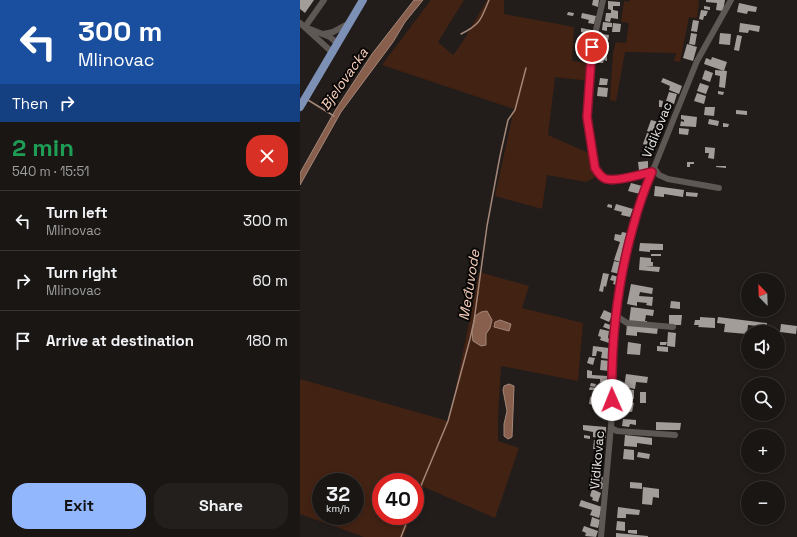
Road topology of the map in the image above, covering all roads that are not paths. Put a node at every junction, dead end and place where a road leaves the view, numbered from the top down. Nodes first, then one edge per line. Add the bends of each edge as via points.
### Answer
1 (324, 0) edge
2 (363, 0) edge
3 (603, 0) edge
4 (731, 0) edge
5 (349, 24) junction
6 (304, 26) edge
7 (323, 34) junction
8 (338, 44) junction
9 (333, 53) junction
10 (300, 107) edge
11 (653, 170) junction
12 (719, 188) dead end
13 (615, 315) junction
14 (673, 327) dead end
15 (611, 428) junction
16 (675, 436) dead end
17 (602, 537) edge

1 - 6 street
2 - 5 main road
3 - 11 street via 592,47 587,117 595,168 599,175 606,179 617,179
4 - 11 street, Vidikovac via 697,62
5 - 7 street
5 - 8 main road
6 - 7 street
6 - 9 street
7 - 8 street
8 - 9 main road
9 - 10 main road
11 - 12 street via 668,179
11 - 13 street, Vidikovac via 641,200 624,258
13 - 14 street via 628,323
13 - 15 street, Vidikovac via 611,370
15 - 16 street via 617,431
15 - 17 street, Vidikovac

